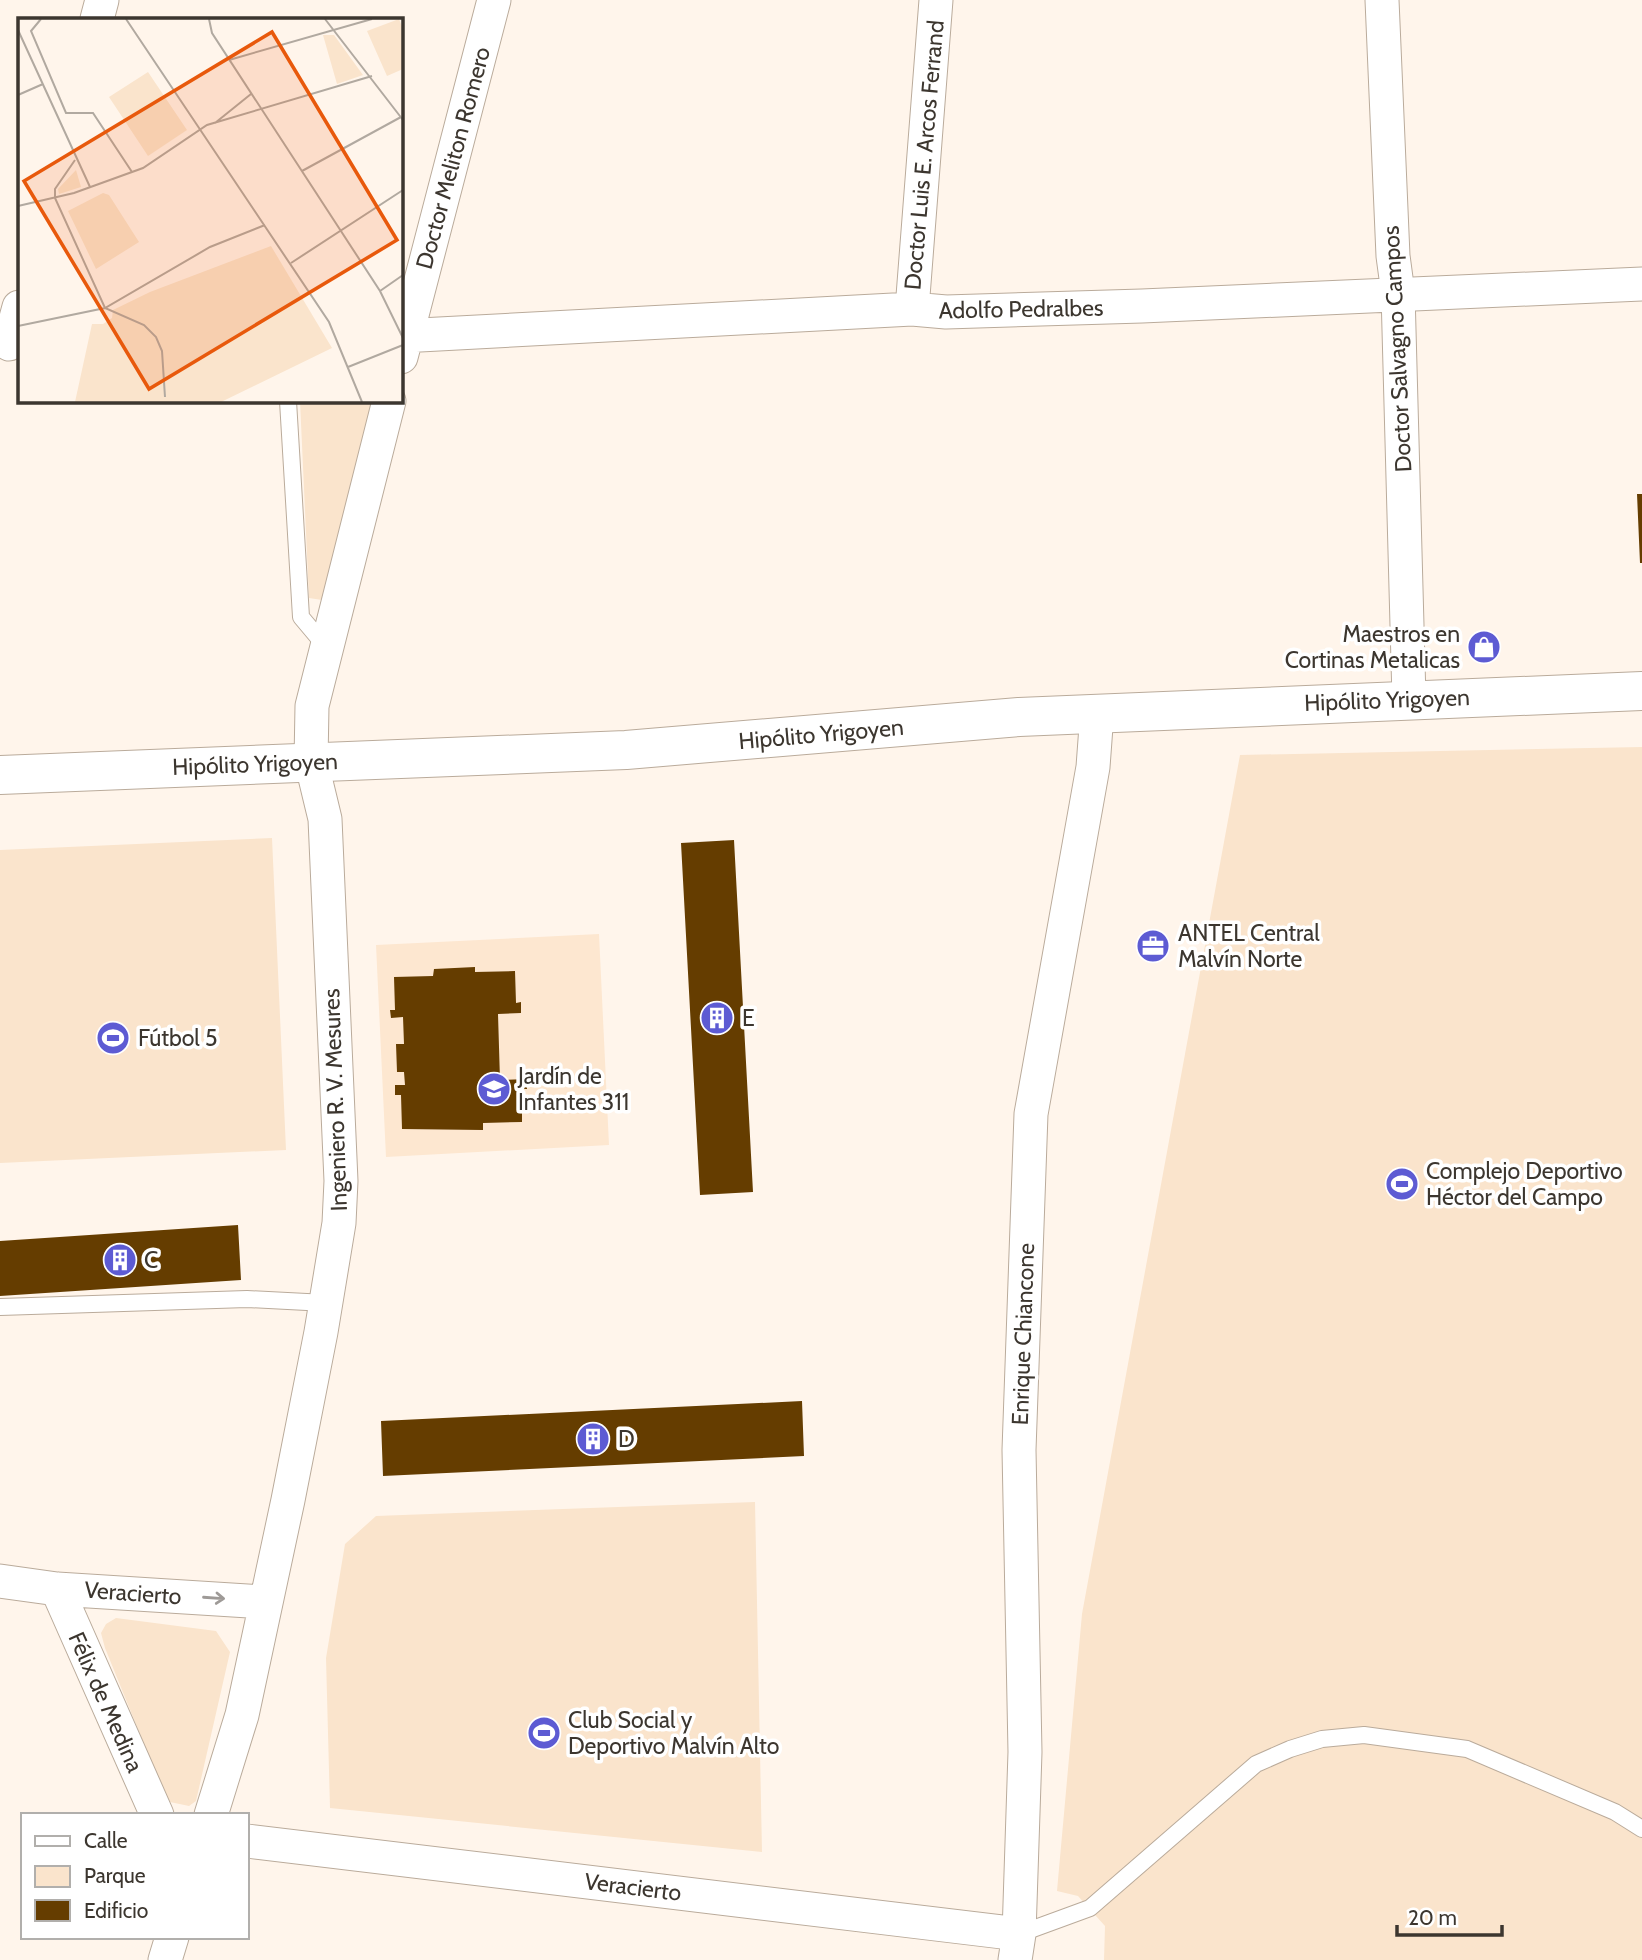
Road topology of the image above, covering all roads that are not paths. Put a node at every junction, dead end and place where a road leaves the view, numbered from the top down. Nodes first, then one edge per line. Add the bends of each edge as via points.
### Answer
1 (102, 0) edge
2 (494, 0) edge
3 (936, 0) edge
4 (1382, 0) edge
5 (97, 18) edge
6 (1642, 284) edge
7 (1398, 293) junction
8 (912, 309) junction
9 (18, 311) edge
10 (402, 343) edge
11 (10, 344) edge
12 (288, 402) edge
13 (390, 402) edge
14 (327, 648) junction
15 (1642, 691) edge
16 (1409, 699) junction
17 (1097, 713) junction
18 (311, 761) junction
19 (0, 775) edge
20 (326, 1303) junction
21 (0, 1307) edge
22 (0, 1581) edge
23 (57, 1588) junction
24 (265, 1602) junction
25 (157, 1813) edge
26 (212, 1813) edge
27 (1642, 1829) edge
28 (248, 1841) edge
29 (171, 1939) edge
30 (1017, 1947) edge
31 (164, 1960) edge

1 - 5 street
2 - 10 street, Doctor Meliton Romero
3 - 8 street, Doctor Luis E. Arcos Ferrand
4 - 7 street, Doctor Salvagno Campos
6 - 7 street, Adolfo Pedralbes
7 - 8 street, Adolfo Pedralbes via 946,313
7 - 16 street, Doctor Salvagno Campos
8 - 10 street, Adolfo Pedralbes
9 - 11 street
12 - 14 lane via 301,617
13 - 14 street
14 - 18 street via 312,706
15 - 16 street, Hipólito Yrigoyen
16 - 17 street, Hipólito Yrigoyen
17 - 18 street, Hipólito Yrigoyen via 626,750
17 - 30 street, Enrique Chiancone via 1093,767 1031,1114 1019,1450 1025,1752
18 - 19 street, Hipólito Yrigoyen
18 - 20 street, Ingeniero R. V. Mesures via 326,820 341,1181
20 - 21 lane via 247,1299
20 - 24 street, Ingeniero R. V. Mesures
22 - 23 street, Veracierto
23 -> 24 street, Veracierto
23 - 25 street, Félix de Medina
24 - 26 street via 242,1714
27 - 30 lane via 1615,1812 1467,1749 1364,1735 1322,1740 1256,1764 1090,1908
28 - 30 street, Veracierto
29 - 31 street

